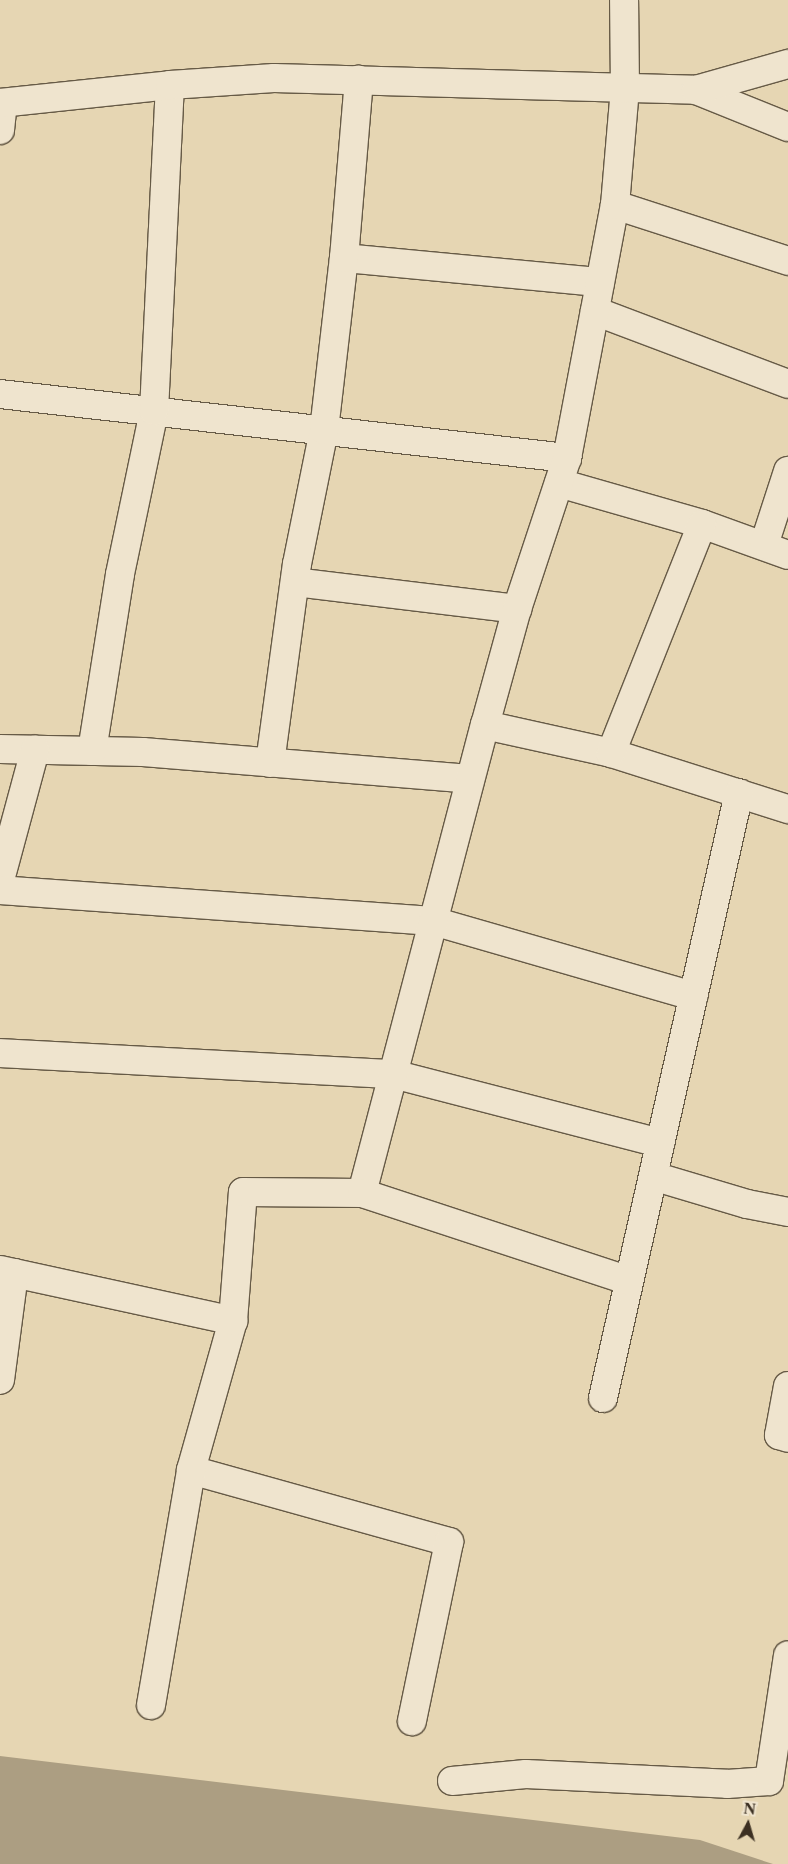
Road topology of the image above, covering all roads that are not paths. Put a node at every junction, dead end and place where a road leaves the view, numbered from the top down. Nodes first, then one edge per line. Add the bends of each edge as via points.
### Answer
1 (624, 0) edge
2 (788, 64) edge
3 (359, 80) junction
4 (170, 85) junction
5 (625, 89) junction
6 (696, 90) junction
7 (2, 103) edge
8 (788, 127) edge
9 (0, 130) edge
10 (615, 205) junction
11 (344, 258) junction
12 (788, 261) edge
13 (600, 282) junction
14 (595, 311) junction
15 (788, 384) edge
16 (0, 394) edge
17 (154, 411) junction
18 (324, 430) junction
19 (563, 470) junction
20 (788, 471) edge
21 (702, 524) junction
22 (776, 550) edge
23 (295, 582) junction
24 (517, 609) junction
25 (485, 725) junction
26 (0, 749) edge
27 (35, 750) junction
28 (92, 751) junction
29 (611, 753) junction
30 (270, 763) junction
31 (470, 780) junction
32 (739, 794) junction
33 (788, 809) edge
34 (0, 880) edge
35 (0, 890) edge
36 (433, 921) junction
37 (693, 996) junction
38 (0, 1053) edge
39 (393, 1074) junction
40 (660, 1143) junction
41 (653, 1176) junction
42 (362, 1193) junction
43 (788, 1212) edge
44 (7, 1271) edge
45 (629, 1281) junction
46 (232, 1321) junction
47 (0, 1380) edge
48 (788, 1386) edge
49 (603, 1398) dead end
50 (788, 1438) edge
51 (191, 1470) junction
52 (788, 1655) edge
53 (151, 1705) dead end
54 (412, 1721) dead end
55 (452, 1781) dead end

1 - 5 street
2 - 6 street
3 - 4 street via 274,78
3 - 5 street
3 - 11 street
4 - 7 street
4 - 17 street
5 - 6 street
5 - 10 street
6 - 8 street
7 - 9 street
10 - 12 street
10 - 13 street
11 - 13 street
11 - 18 street
13 - 14 street
14 - 15 street
14 - 19 street
16 - 17 street
17 - 18 street
17 - 28 street via 120,574
18 - 19 street
18 - 23 street
19 - 21 street
19 - 24 street
20 - 22 street
21 - 22 street
21 - 29 street
23 - 24 street
23 - 30 street
24 - 25 street
25 - 29 street
25 - 31 street
26 - 27 street
27 - 28 street
27 - 34 street
28 - 30 street
29 - 32 street
30 - 31 street
31 - 36 street
32 - 33 street
32 - 37 street
35 - 36 street
36 - 37 street
36 - 39 street
37 - 40 street
38 - 39 street
39 - 40 street
39 - 42 street
40 - 41 street
41 - 43 street via 747,1204
41 - 45 street
42 - 45 street
42 - 46 street via 243,1192
44 - 46 street
44 - 47 street
45 - 49 street
46 - 51 street
48 - 50 street via 779,1435
51 - 53 street
51 - 54 street via 449,1542
52 - 55 street via 769,1781 727,1784 526,1774

